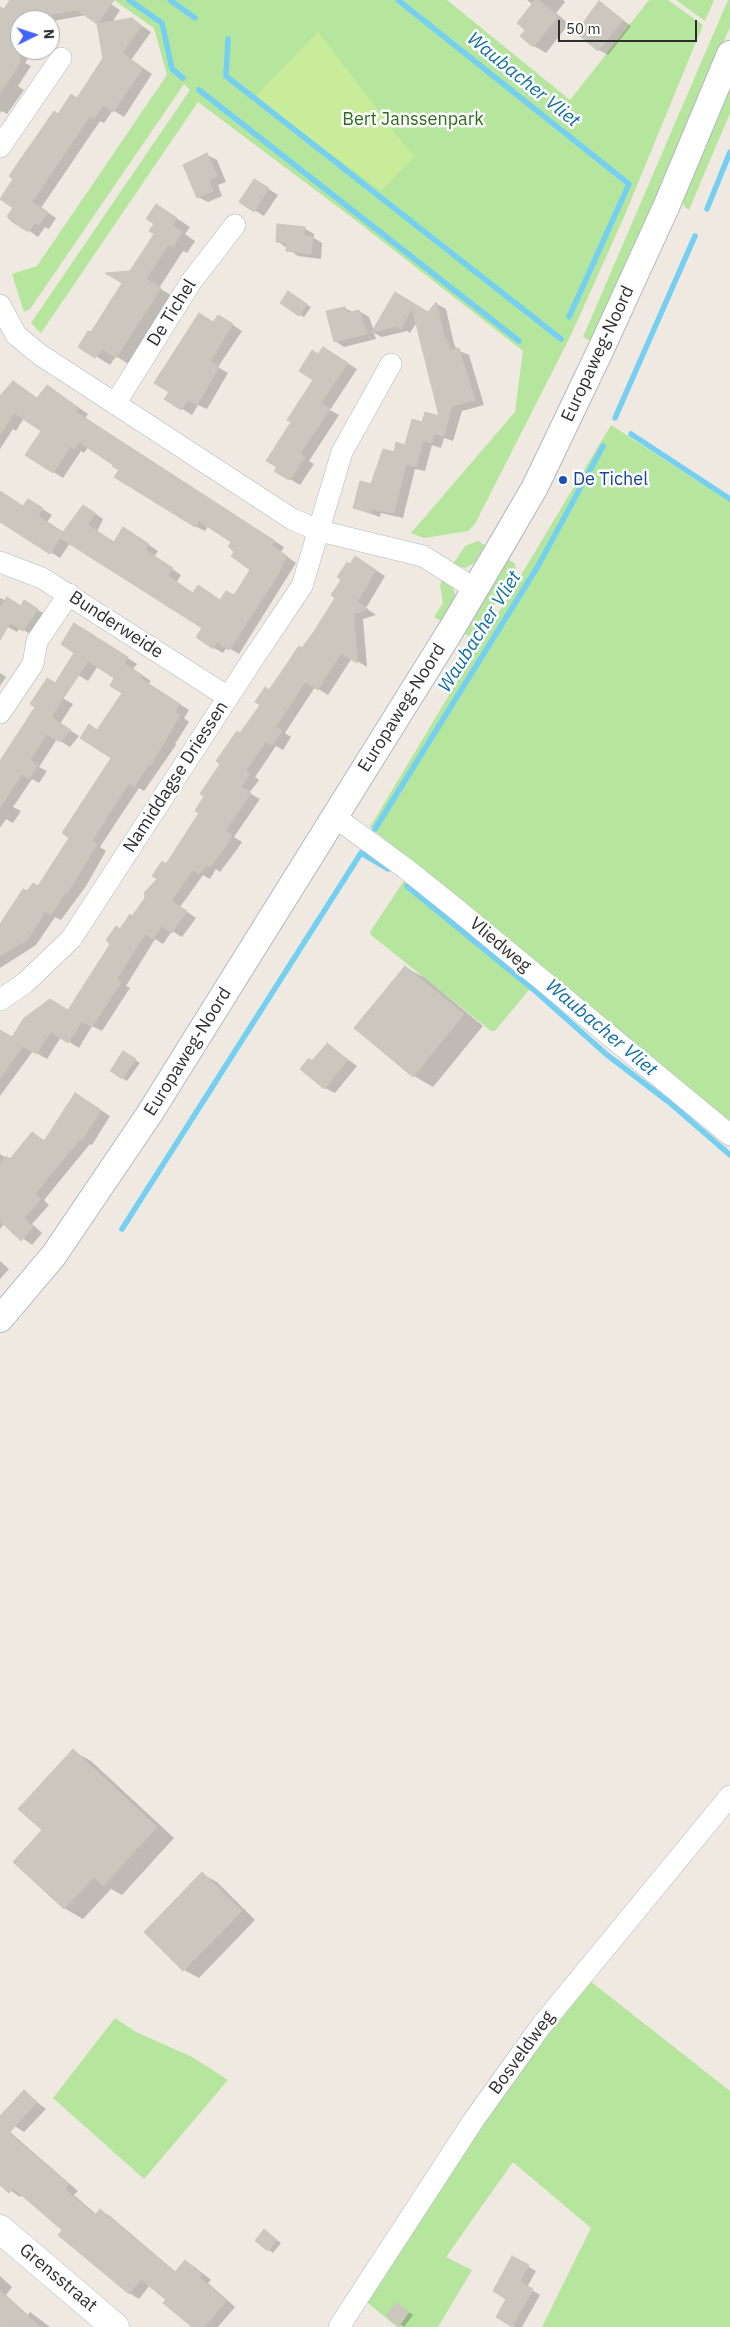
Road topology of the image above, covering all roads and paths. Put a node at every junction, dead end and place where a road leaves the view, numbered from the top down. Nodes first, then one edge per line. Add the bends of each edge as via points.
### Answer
1 (730, 54) edge
2 (61, 58) dead end
3 (0, 147) edge
4 (235, 225) dead end
5 (0, 305) edge
6 (8, 339) edge
7 (391, 364) dead end
8 (115, 404) junction
9 (320, 531) junction
10 (0, 562) edge
11 (475, 590) junction
12 (69, 594) junction
13 (228, 697) junction
14 (0, 713) edge
15 (335, 817) junction
16 (0, 1000) edge
17 (730, 1136) edge
18 (0, 1319) edge
19 (730, 1796) edge
20 (0, 2229) edge
21 (115, 2327) edge
22 (338, 2327) edge

1 - 11 street, Europaweg-Noord via 666,207 601,348 535,486
2 - 3 street
4 - 8 street, De Tichel via 191,282
5 - 6 street
6 - 8 street via 38,354
7 - 9 street via 342,452
8 - 9 street via 292,519
9 - 11 street via 423,556
9 - 13 street, Namiddagse Driessen via 302,586
10 - 12 street, Bunderweide via 42,578
11 - 15 street, Europaweg-Noord
12 - 13 street, Bunderweide
12 - 14 street via 37,641 33,664
13 - 16 street, Namiddagse Driessen via 71,939 25,983
15 - 17 street, Vliedweg via 448,902
15 - 18 street, Europaweg-Noord via 107,1179 54,1255
19 - 22 street, Bosveldweg via 541,2026 473,2121
20 - 21 main road, Grensstraat

